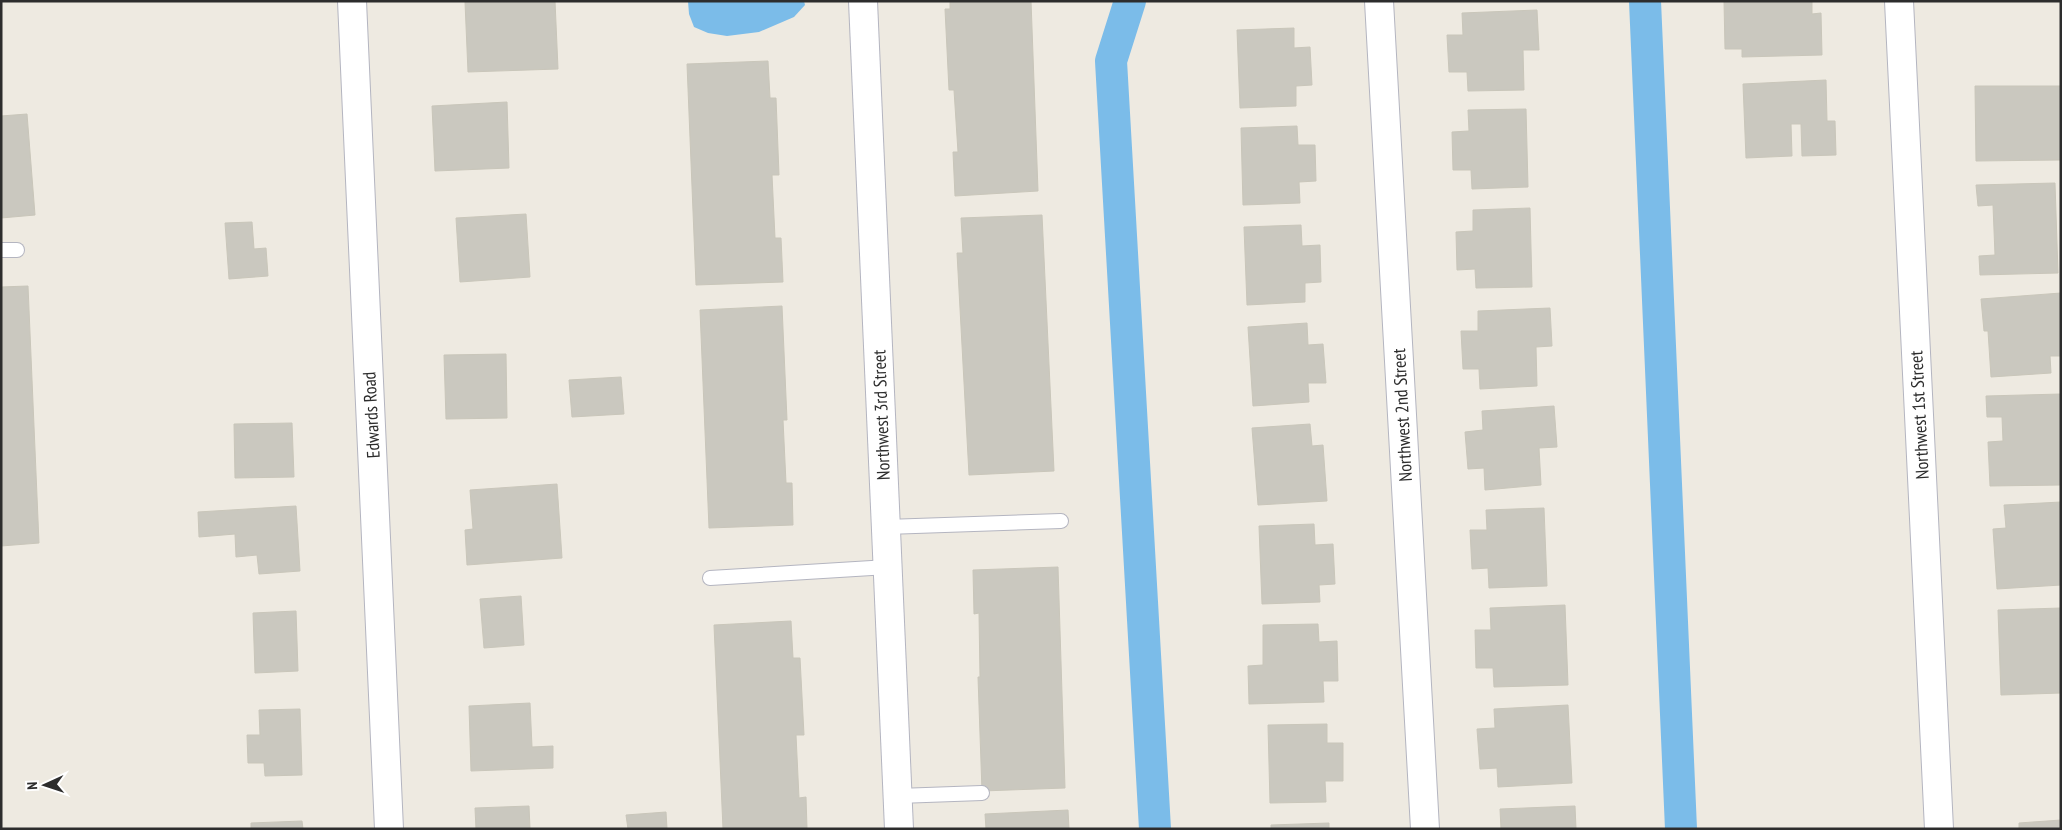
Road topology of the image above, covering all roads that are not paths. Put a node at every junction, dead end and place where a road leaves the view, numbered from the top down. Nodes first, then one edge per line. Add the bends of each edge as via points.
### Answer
1 (352, 1) edge
2 (863, 1) edge
3 (1379, 1) edge
4 (1899, 1) edge
5 (1, 250) edge
6 (17, 250) dead end
7 (1061, 522) dead end
8 (886, 527) junction
9 (888, 568) junction
10 (710, 578) dead end
11 (982, 793) dead end
12 (898, 796) junction
13 (389, 829) edge
14 (899, 829) edge
15 (1426, 829) edge
16 (1939, 829) edge

1 - 13 street, Edwards Road
2 - 8 street, Northwest 3rd Street
3 - 15 street, Northwest 2nd Street
4 - 16 street, Northwest 1st Street
5 - 6 lane
7 - 8 lane
8 - 9 street, Northwest 3rd Street
9 - 10 lane
9 - 12 street, Northwest 3rd Street
11 - 12 lane
12 - 14 street, Northwest 3rd Street

